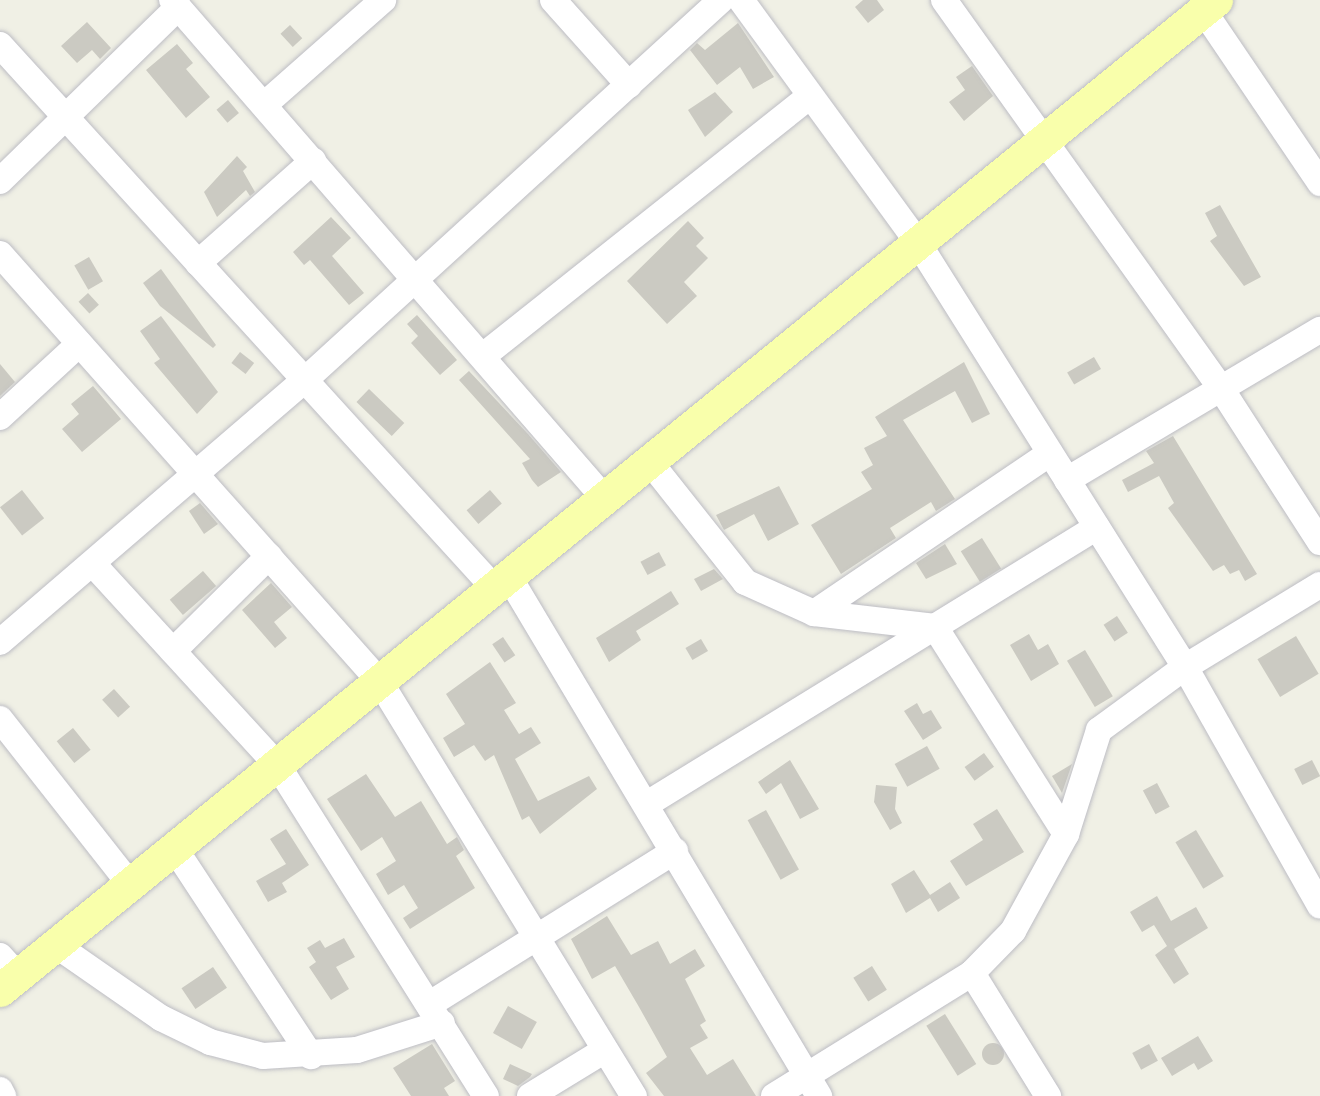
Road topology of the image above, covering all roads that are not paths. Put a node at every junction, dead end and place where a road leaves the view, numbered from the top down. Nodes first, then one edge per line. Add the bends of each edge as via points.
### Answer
1 (553, 0) edge
2 (721, 0) edge
3 (741, 0) edge
4 (944, 0) edge
5 (378, 2) edge
6 (175, 3) edge
7 (1210, 5) edge
8 (0, 45) edge
9 (629, 85) junction
10 (810, 96) junction
11 (264, 105) junction
12 (65, 118) junction
13 (1046, 138) junction
14 (313, 161) junction
15 (0, 181) edge
16 (1320, 183) edge
17 (918, 243) junction
18 (0, 254) edge
19 (198, 262) junction
20 (418, 280) junction
21 (1320, 330) edge
22 (79, 344) junction
23 (483, 356) junction
24 (305, 380) junction
25 (1222, 390) junction
26 (0, 416) edge
27 (1050, 453) junction
28 (650, 462) junction
29 (197, 475) junction
30 (1067, 480) junction
31 (606, 499) junction
32 (1097, 527) junction
33 (1320, 541) edge
34 (268, 556) junction
35 (93, 564) junction
36 (502, 583) junction
37 (1320, 585) edge
38 (814, 613) junction
39 (935, 627) junction
40 (0, 642) edge
41 (173, 651) junction
42 (1185, 667) junction
43 (380, 682) junction
44 (0, 719) edge
45 (278, 765) junction
46 (647, 804) junction
47 (1066, 834) junction
48 (175, 849) junction
49 (675, 851) junction
50 (130, 884) junction
51 (1320, 906) edge
52 (537, 938) junction
53 (56, 945) junction
54 (972, 973) junction
55 (6, 974) edge
56 (436, 1014) junction
57 (605, 1050) junction
58 (311, 1056) junction
59 (813, 1086) edge
60 (0, 1090) edge
61 (4, 1096) edge
62 (486, 1096) edge
63 (530, 1096) edge
64 (634, 1096) edge
65 (774, 1096) edge
66 (1048, 1096) edge

1 - 9 street
2 - 9 street
3 - 10 street
4 - 13 street
5 - 11 street
6 - 11 street
6 - 12 street
7 - 13 main road
7 - 16 street
8 - 12 street
9 - 20 street
10 - 17 street
10 - 23 street
11 - 14 street
12 - 15 street
12 - 19 street
13 - 17 main road
13 - 25 street
14 - 19 street
14 - 20 street
17 - 27 street
17 - 28 main road
18 - 22 street
19 - 24 street
20 - 23 street
20 - 24 street
21 - 25 street
22 - 26 street
22 - 29 street
23 - 31 street
24 - 29 street
24 - 36 street
25 - 30 street
25 - 33 street
27 - 30 street
27 - 38 street
28 - 31 main road
28 - 38 street via 745,582
29 - 34 street
29 - 35 street
30 - 32 street
31 - 36 main road
32 - 39 street
32 - 42 street
34 - 41 street
34 - 43 street
35 - 40 street
35 - 41 street
36 - 43 main road
36 - 46 street
37 - 42 street
38 - 39 street
39 - 46 street
39 - 47 street
41 - 45 street
42 - 47 street via 1099,730
42 - 51 street
43 - 45 main road
43 - 52 street
44 - 50 street
45 - 48 main road
45 - 56 street
46 - 49 street
47 - 54 street via 1013,931
48 - 50 main road
48 - 58 street
49 - 52 street
49 - 59 street
50 - 53 main road
52 - 56 street
52 - 57 street
53 - 55 main road
53 - 58 street via 161,1018 210,1042 263,1056
54 - 59 street
54 - 66 street
56 - 58 street via 357,1050
56 - 62 street
57 - 63 street
57 - 64 street
59 - 65 street
60 - 61 street

